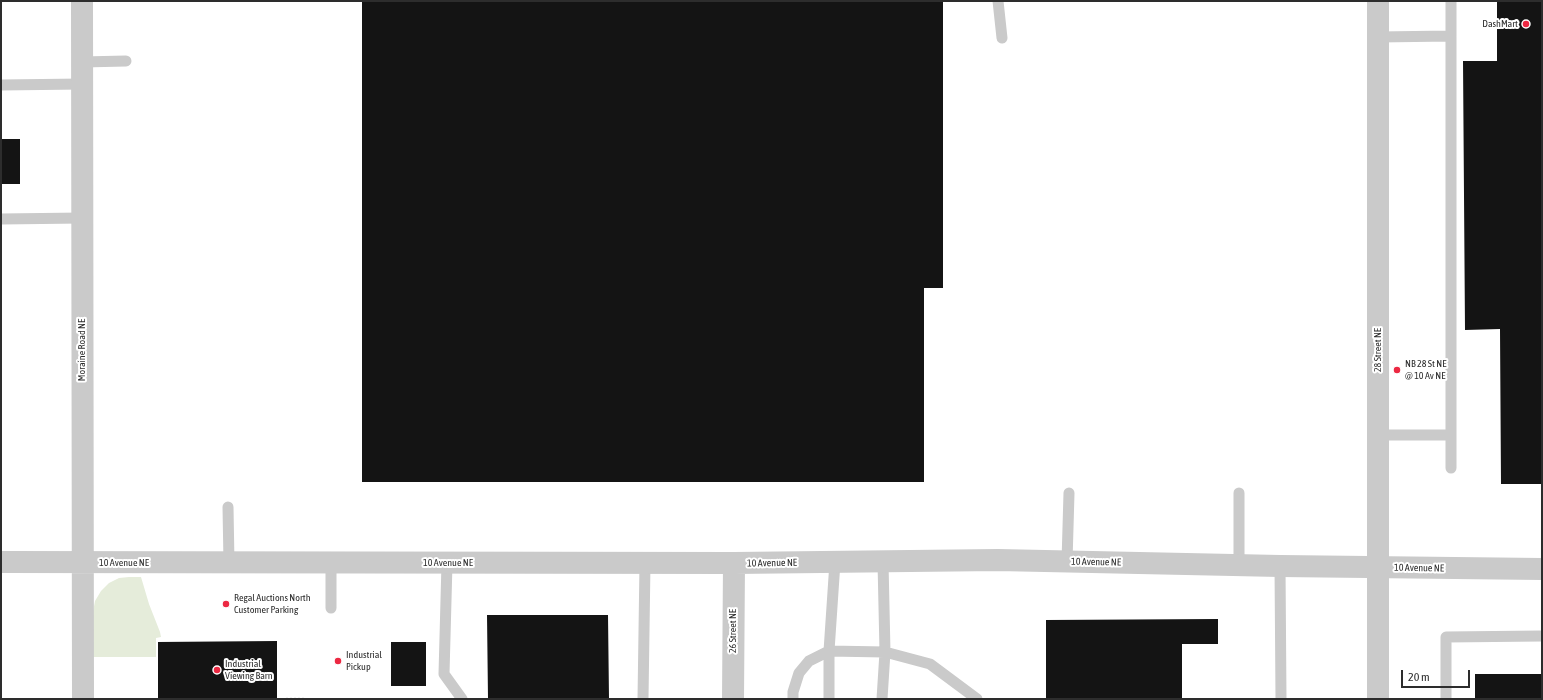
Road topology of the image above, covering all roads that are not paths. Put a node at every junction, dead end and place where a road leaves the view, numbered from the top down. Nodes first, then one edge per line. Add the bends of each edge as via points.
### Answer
1 (82, 1) edge
2 (998, 1) edge
3 (1378, 1) edge
4 (1451, 1) edge
5 (1451, 36) junction
6 (1378, 37) junction
7 (1002, 38) dead end
8 (82, 62) junction
9 (126, 62) dead end
10 (82, 84) junction
11 (1, 85) edge
12 (82, 218) junction
13 (1, 219) edge
14 (1378, 435) junction
15 (1451, 435) junction
16 (1451, 468) dead end
17 (1068, 494) dead end
18 (1239, 494) dead end
19 (228, 507) dead end
20 (1, 562) edge
21 (835, 562) junction
22 (883, 562) junction
23 (1067, 562) junction
24 (82, 563) junction
25 (229, 563) junction
26 (331, 563) junction
27 (448, 563) junction
28 (645, 563) junction
29 (734, 563) junction
30 (1239, 565) junction
31 (1280, 566) junction
32 (1378, 567) junction
33 (1542, 569) edge
34 (331, 608) dead end
35 (1542, 636) edge
36 (829, 651) junction
37 (885, 652) junction
38 (83, 699) edge
39 (462, 699) edge
40 (643, 699) edge
41 (733, 699) edge
42 (793, 699) edge
43 (829, 699) edge
44 (882, 699) edge
45 (977, 699) edge
46 (1281, 699) edge
47 (1378, 699) edge
48 (1446, 699) edge

1 - 8 street, Moraine Road NE
2 - 7 lane
3 - 6 street, 28 Street NE
4 - 5 lane
5 - 6 lane
5 - 15 lane
6 - 14 street, 28 Street NE
8 - 9 lane
8 - 10 street, Moraine Road NE
10 - 11 lane
10 - 12 street, Moraine Road NE
12 - 13 lane
12 - 24 street, Moraine Road NE
14 - 15 lane
14 - 32 street, 28 Street NE
15 - 16 lane
17 - 23 lane
18 - 30 lane
19 - 25 lane
20 - 24 street, 10 Avenue NE
21 - 22 street, 10 Avenue NE
21 - 29 street, 10 Avenue NE
21 - 36 lane
22 - 23 street, 10 Avenue NE
22 - 37 lane
23 - 30 street, 10 Avenue NE
24 - 25 street, 10 Avenue NE
24 - 38 street, Moraine Road NE
25 - 26 street, 10 Avenue NE
26 - 27 street, 10 Avenue NE
26 - 34 lane
27 - 28 street, 10 Avenue NE
27 - 39 lane via 444,674
28 - 29 street, 10 Avenue NE
28 - 40 lane
29 - 41 street, 26 Street NE
30 - 31 street, 10 Avenue NE
31 - 32 street, 10 Avenue NE
31 - 46 lane
32 - 33 street, 10 Avenue NE
32 - 47 street, 28 Street NE
35 - 48 lane via 1446,637
36 - 37 lane
36 - 42 lane via 809,661 799,673
36 - 43 lane
37 - 44 lane
37 - 45 lane via 930,664

